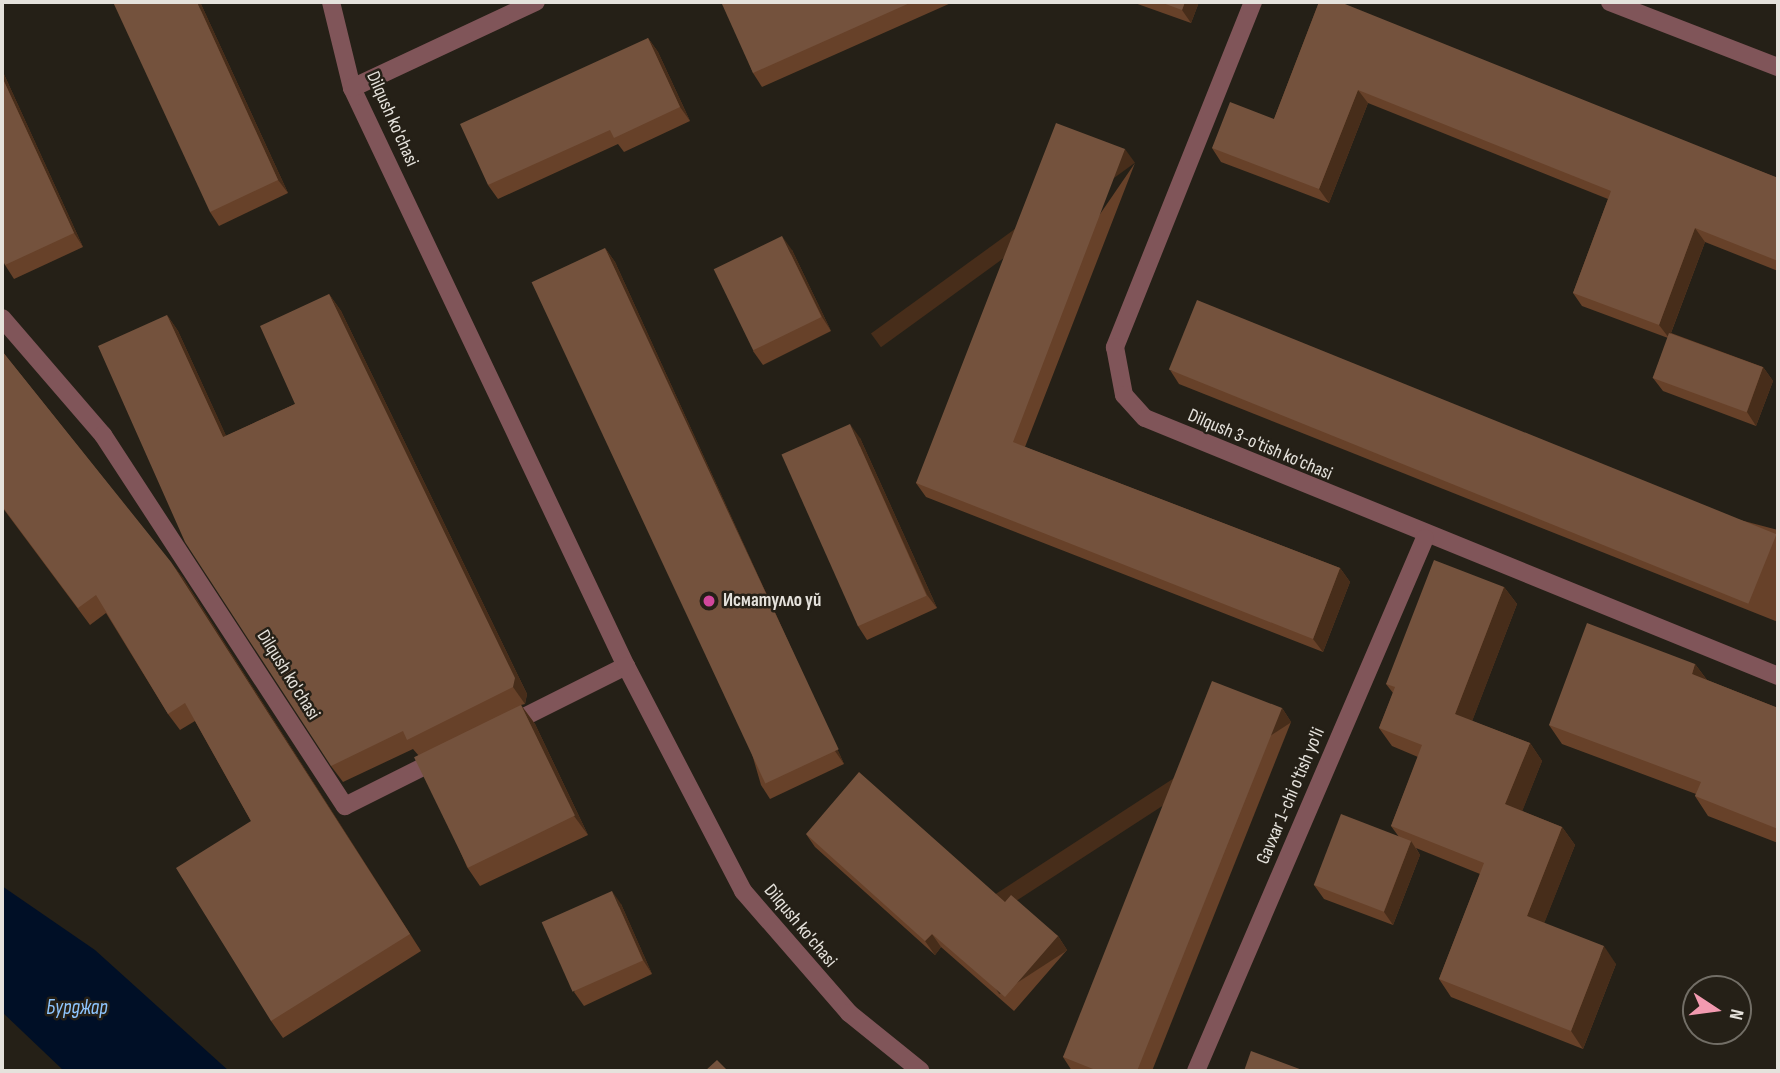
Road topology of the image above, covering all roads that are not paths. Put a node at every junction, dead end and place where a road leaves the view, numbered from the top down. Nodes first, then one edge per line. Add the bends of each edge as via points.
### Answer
1 (331, 2) edge
2 (536, 2) edge
3 (1253, 2) edge
4 (1610, 2) edge
5 (1778, 67) edge
6 (352, 88) junction
7 (2, 318) edge
8 (1425, 538) junction
9 (626, 666) junction
10 (1778, 676) edge
11 (491, 733) edge
12 (455, 751) edge
13 (922, 1071) edge
14 (1196, 1071) edge

1 - 6 street, Dilqush ko'chasi
2 - 6 street
3 - 8 street, Dilqush 3-o'tish ko'chasi via 1115,347 1124,395 1144,418
4 - 5 street
6 - 9 street, Dilqush ko'chasi
7 - 12 street, Dilqush ko'chasi via 103,435 345,806
8 - 10 street, Dilqush 3-o'tish ko'chasi
8 - 14 street, Gavxar 1-chi o'tish yo'li
9 - 11 street
9 - 13 street, Dilqush ko'chasi via 743,891 841,1004

